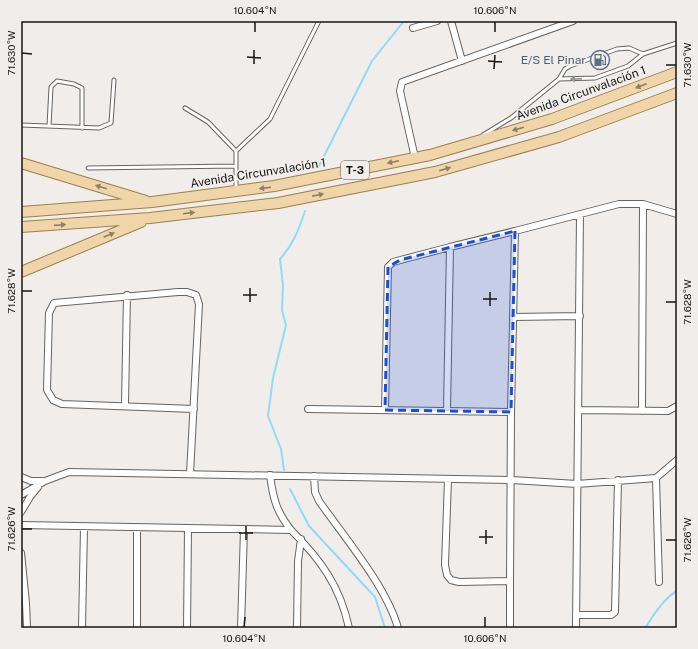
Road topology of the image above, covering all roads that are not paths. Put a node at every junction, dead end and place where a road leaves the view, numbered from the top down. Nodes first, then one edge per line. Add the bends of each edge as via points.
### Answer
1 (319, 21) edge
2 (437, 21) edge
3 (451, 21) edge
4 (573, 21) edge
5 (413, 28) dead end
6 (677, 43) edge
7 (643, 54) junction
8 (462, 61) junction
9 (677, 72) edge
10 (559, 79) junction
11 (114, 80) dead end
12 (677, 93) edge
13 (185, 108) dead end
14 (21, 125) edge
15 (49, 126) junction
16 (82, 128) junction
17 (471, 143) junction
18 (236, 151) junction
19 (415, 158) junction
20 (21, 163) edge
21 (236, 166) junction
22 (88, 168) dead end
23 (236, 191) junction
24 (152, 202) junction
25 (643, 204) junction
26 (21, 212) edge
27 (677, 214) edge
28 (580, 215) junction
29 (150, 218) junction
30 (21, 227) edge
31 (515, 231) junction
32 (450, 247) junction
33 (21, 272) edge
34 (127, 295) junction
35 (580, 316) junction
36 (513, 318) junction
37 (125, 405) junction
38 (677, 406) edge
39 (194, 409) junction
40 (308, 409) dead end
41 (384, 410) junction
42 (447, 410) junction
43 (579, 410) junction
44 (642, 411) junction
45 (512, 412) junction
46 (677, 460) edge
47 (190, 474) junction
48 (270, 475) junction
49 (314, 476) junction
50 (21, 477) edge
51 (656, 478) junction
52 (448, 479) junction
53 (45, 480) junction
54 (512, 480) junction
55 (618, 480) junction
56 (577, 484) junction
57 (21, 495) edge
58 (21, 512) edge
59 (21, 525) edge
60 (84, 526) junction
61 (137, 528) junction
62 (188, 528) junction
63 (244, 529) junction
64 (291, 530) junction
65 (301, 539) junction
66 (21, 553) edge
67 (510, 581) junction
68 (659, 582) dead end
69 (576, 615) junction
70 (27, 628) edge
71 (82, 628) edge
72 (137, 628) edge
73 (187, 628) edge
74 (242, 628) edge
75 (297, 628) edge
76 (349, 628) edge
77 (398, 628) edge
78 (510, 628) edge
79 (576, 628) edge

1 - 18 lane via 270,119
2 - 5 street
3 - 8 street
4 - 8 street
6 - 7 lane
7 -> 10 lane via 628,66 595,78
7 - 10 lane via 629,48 616,48 570,66
8 - 19 street via 402,82 400,91
9 -> 17 main road, Avenida Circunvalación 1 / T-3 via 552,119
10 - 17 lane via 511,118
11 - 16 lane via 111,123 99,128
29 -> 12 main road, T-3 via 278,203 435,172 559,137
13 - 18 lane via 208,122
14 - 15 lane
15 - 16 lane
15 - 16 lane via 51,87 57,81 82,88
17 - 19 main road, Avenida Circunvalación 1 / T-3
18 - 21 lane
19 -> 23 main road, Avenida Circunvalación 1 / T-3
24 -> 20 main road
21 - 22 lane
21 - 23 lane
23 - 24 main road, Avenida Circunvalación 1 / T-3
24 - 26 main road, Avenida Circunvalación 1 / T-3
25 - 27 street
25 - 28 street via 619,204
25 - 44 street
28 - 31 street
28 - 35 street
30 -> 29 main road, T-3
33 -> 29 main road
31 - 32 street
31 - 36 street
32 - 41 street via 393,262 388,267
32 - 42 street
34 - 37 street
34 - 37 street via 54,302 50,313 47,390 54,400 62,404
34 - 39 street via 187,292 196,295 199,304
35 - 36 street
35 - 43 street
36 - 45 street
37 - 39 street
38 - 44 street via 668,411
39 - 47 street
40 - 41 street
41 - 42 street
42 - 45 street
43 - 44 street
43 - 56 street
45 - 54 street
46 - 51 street
47 - 48 street
47 - 53 street via 69,472
48 - 49 street
48 - 64 street via 272,493 280,516
49 - 52 street
49 - 77 street via 315,492 319,501 382,591
50 - 53 street
51 - 55 street
51 - 68 street
52 - 54 street
52 - 67 street via 447,575 451,580 459,582
53 - 57 street
53 - 58 street
54 - 56 street
54 - 67 street
55 - 56 street
55 - 69 street via 615,612 611,615
56 - 69 street
59 - 60 street
60 - 61 street
60 - 71 street
61 - 62 street
61 - 72 street
62 - 63 street
62 - 73 street
63 - 64 street
63 - 74 street
64 - 65 street
65 - 75 street via 298,560
65 - 76 street via 322,563 345,606
66 - 70 street
67 - 78 street
69 - 79 street

